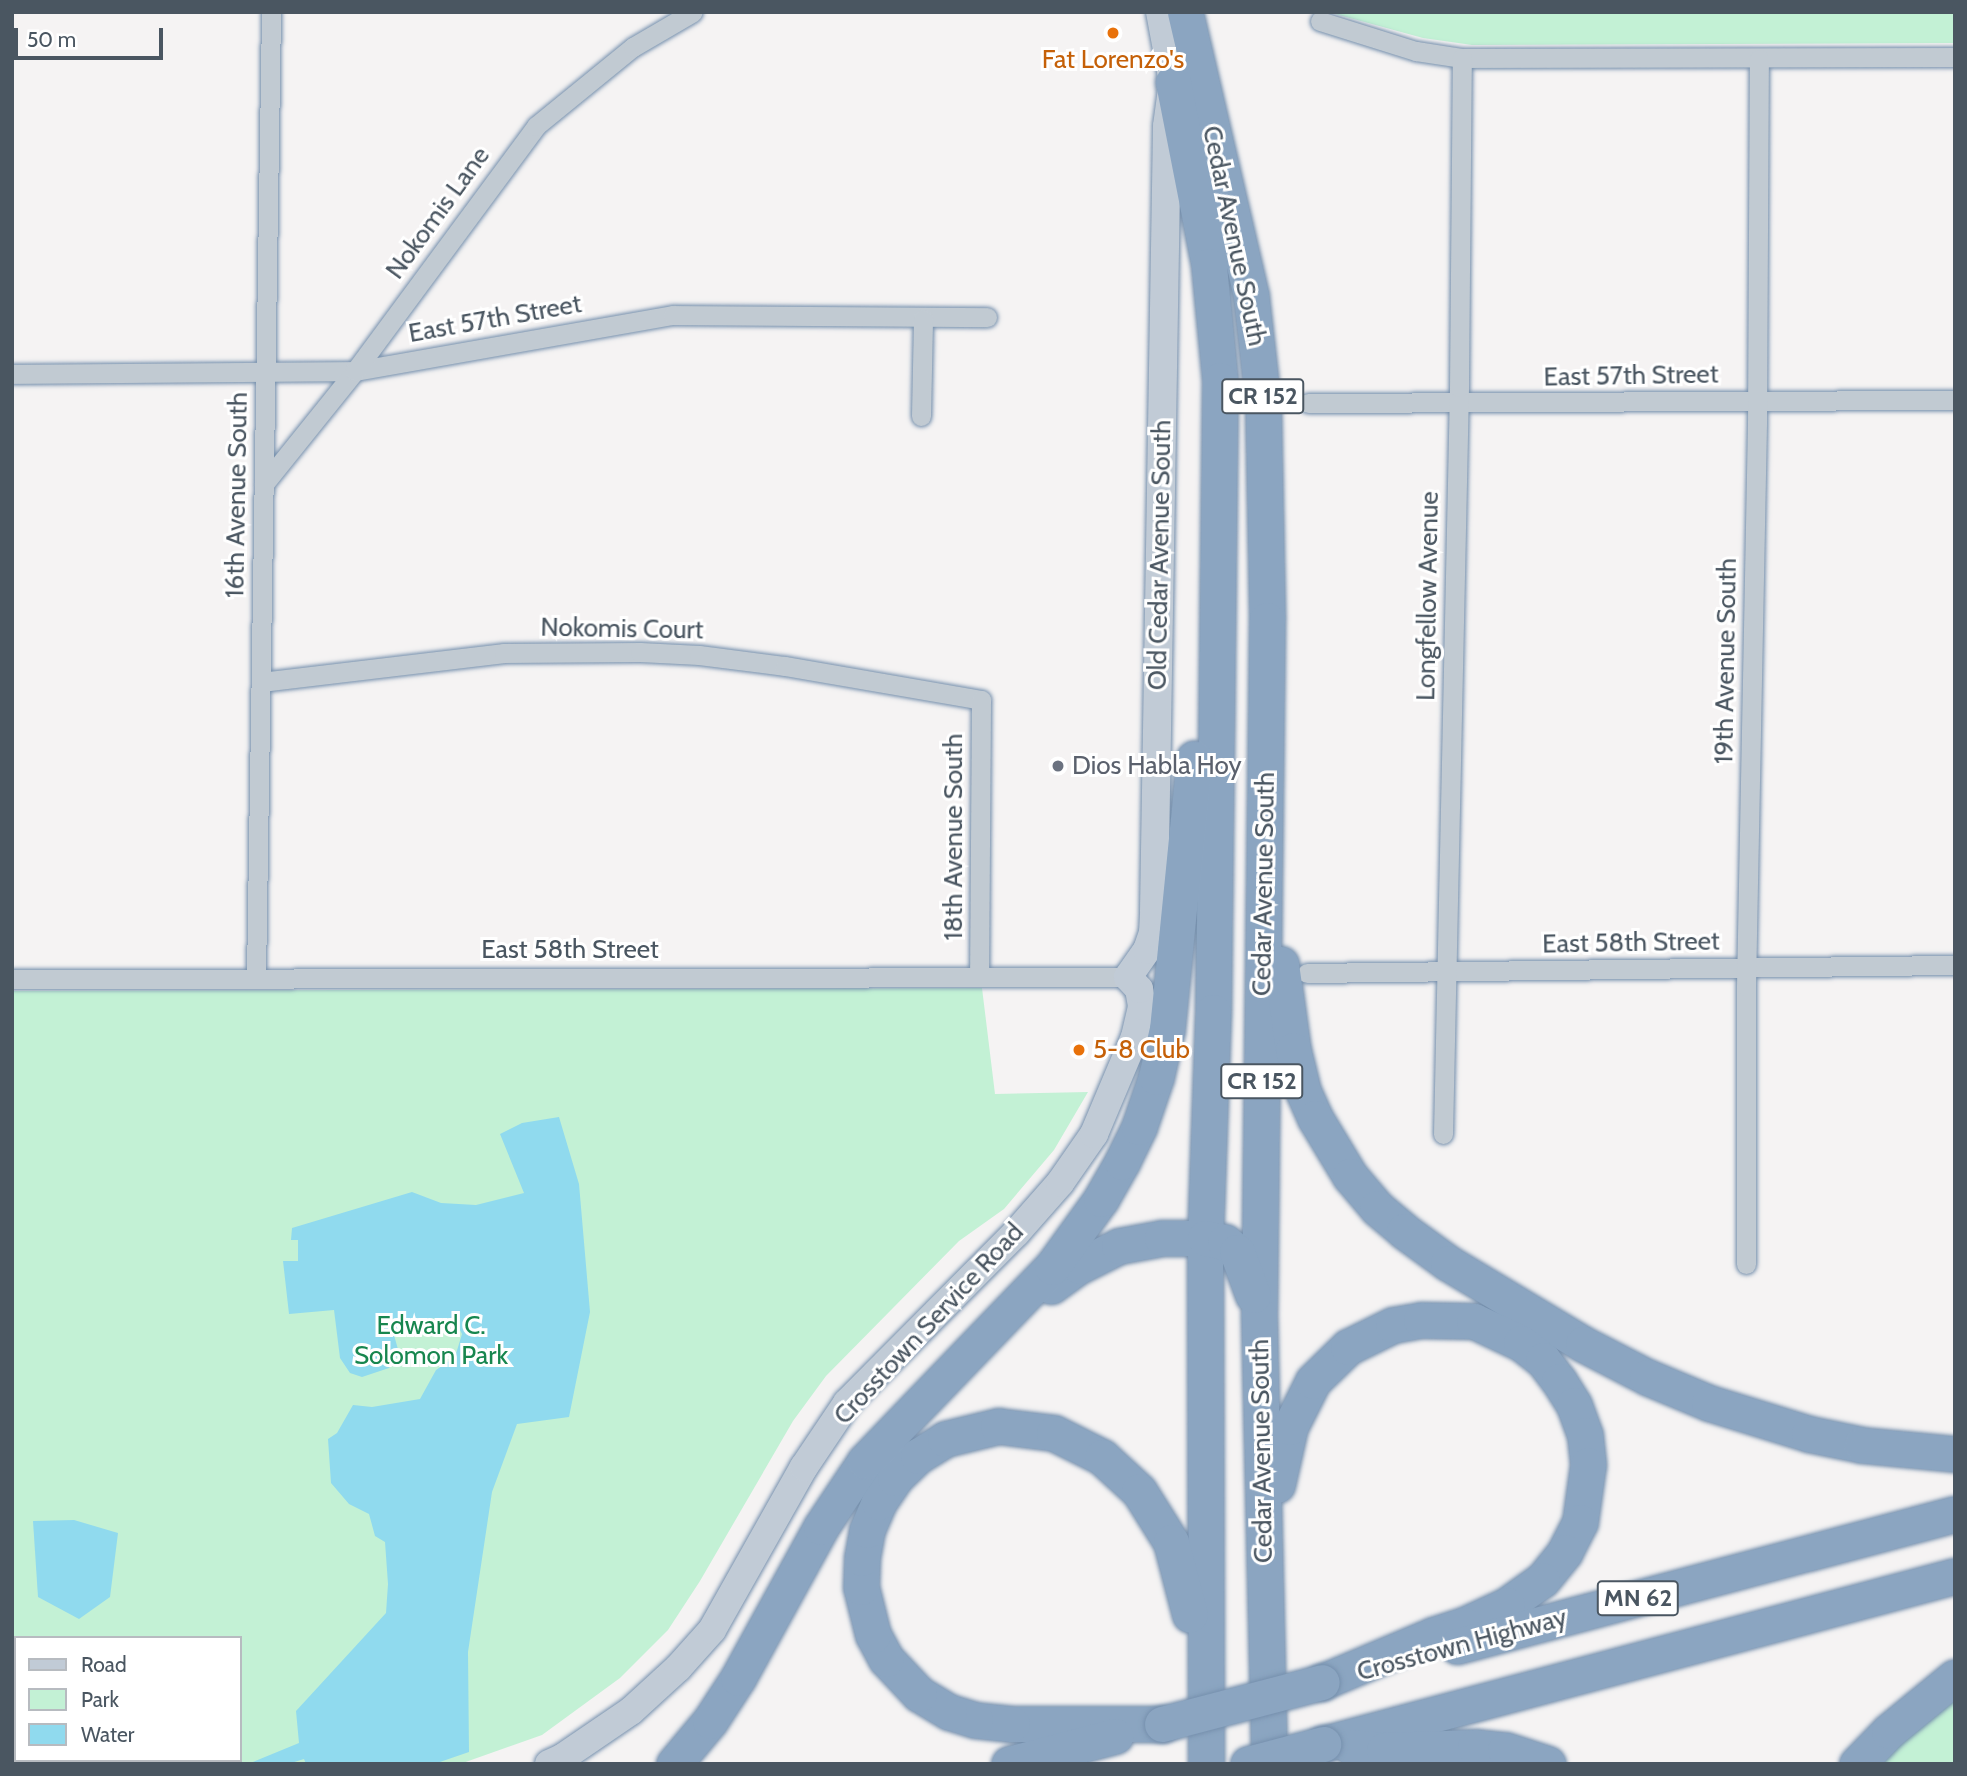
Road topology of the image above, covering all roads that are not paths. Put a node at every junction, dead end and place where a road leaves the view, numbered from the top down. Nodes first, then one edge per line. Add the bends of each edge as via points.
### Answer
1 (271, 12) edge
2 (693, 12) edge
3 (1160, 12) edge
4 (1185, 12) edge
5 (1320, 20) dead end
6 (1955, 57) edge
7 (1462, 58) junction
8 (1759, 59) junction
9 (1173, 82) junction
10 (987, 317) dead end
11 (923, 319) junction
12 (355, 372) junction
13 (264, 373) junction
14 (12, 374) edge
15 (1955, 400) edge
16 (1757, 401) junction
17 (1308, 403) dead end
18 (1458, 404) junction
19 (921, 416) dead end
20 (264, 484) junction
21 (1216, 573) junction
22 (261, 682) junction
23 (981, 700) joint
24 (1265, 848) junction
25 (1955, 965) edge
26 (1747, 967) junction
27 (1447, 971) junction
28 (1307, 973) dead end
29 (979, 976) junction
30 (1128, 977) junction
31 (256, 978) junction
32 (12, 979) edge
33 (1443, 1135) dead end
34 (1205, 1238) junction
35 (1746, 1264) dead end
36 (1259, 1315) junction
37 (967, 1354) junction
38 (1955, 1454) edge
39 (1955, 1514) edge
40 (1955, 1576) edge
41 (1266, 1582) junction
42 (1204, 1671) junction
43 (1955, 1677) edge
44 (1322, 1682) junction
45 (1162, 1724) junction
46 (1323, 1744) junction
47 (1269, 1763) edge
48 (549, 1764) edge
49 (674, 1764) edge
50 (1009, 1764) edge
51 (1206, 1764) edge
52 (1248, 1764) edge
53 (1548, 1764) edge
54 (1857, 1764) edge

1 - 13 street, 16th Avenue South
2 - 12 street, Nokomis Lane via 633,47 536,126
3 - 9 street, Cedar Avenue South / CR 152
4 - 24 highway, Cedar Avenue South / CR 152 via 1251,296 1261,365 1267,620
5 - 7 street via 1416,51
6 - 8 street
7 - 8 street
7 - 18 street, Longfellow Avenue
8 - 16 street, 19th Avenue South
9 - 21 highway, Cedar Avenue South / CR 152 via 1217,324
9 - 30 street, Old Cedar Avenue South via 1167,126 1154,918 1147,950
10 - 11 street, East 57th Street
11 - 12 street, East 57th Street via 673,315
11 - 19 street
12 - 13 street, East 57th Street
12 - 20 street, Nokomis Lane
13 - 14 street, East 57th Street
13 - 20 street, 16th Avenue South
15 - 16 street, East 57th Street
16 - 18 street, East 57th Street
16 - 26 street, 19th Avenue South
17 - 18 street, East 57th Street
18 - 27 street, Longfellow Avenue
20 - 22 street, 16th Avenue South
21 - 34 highway, Cedar Avenue South / CR 152 via 1213,1012
21 - 37 highway via 1175,967 1156,1077 1139,1127 1094,1210 1052,1267
22 - 23 street, Nokomis Court via 503,653 640,652 785,666
22 - 31 street, 16th Avenue South
23 - 29 street, 18th Avenue South
24 - 36 highway, Cedar Avenue South / CR 152
24 - 38 highway via 1303,1091 1331,1149 1377,1208 1448,1263 1647,1377 1744,1415 1809,1434 1862,1445
25 - 26 street, East 58th Street
26 - 27 street, East 58th Street
26 - 35 street, 19th Avenue South
27 - 28 street, East 58th Street
27 - 33 street, Longfellow Avenue
29 - 30 street, East 58th Street
29 - 31 street, East 58th Street
30 - 48 street, Crosstown Service Road via 1139,989 1142,1006 1135,1037 1094,1134 1060,1183 847,1403 804,1467 712,1630 631,1711
31 - 32 street, East 58th Street
34 - 36 highway via 1225,1242 1237,1252
34 - 37 highway via 1138,1241 1099,1255 1066,1275 1023,1314
34 - 42 highway, Cedar Avenue South / CR 152
36 - 41 highway, Cedar Avenue South / CR 152
37 - 49 highway via 865,1461 841,1495 738,1678
39 - 44 highway, Crosstown Highway / MN 62
40 - 46 highway, MN 62
41 - 44 highway via 1277,1482 1290,1427 1313,1381 1348,1347 1393,1325 1421,1320 1474,1321 1521,1343 1543,1360 1559,1381 1585,1435 1588,1465 1580,1522 1565,1552 1542,1580 1507,1605
41 - 47 highway, Cedar Avenue South / CR 152
42 - 45 highway via 1171,1542 1139,1491 1102,1457 1054,1433 998,1426 945,1439 895,1478 867,1530 862,1587 873,1635 902,1679 949,1712 975,1720
42 - 51 highway, Cedar Avenue South / CR 152
43 - 54 highway
44 - 45 highway, Crosstown Highway / MN 62, bridge
45 - 50 highway, Crosstown Highway / MN 62
46 - 52 highway, MN 62, bridge
46 - 53 highway via 1384,1750 1475,1747

